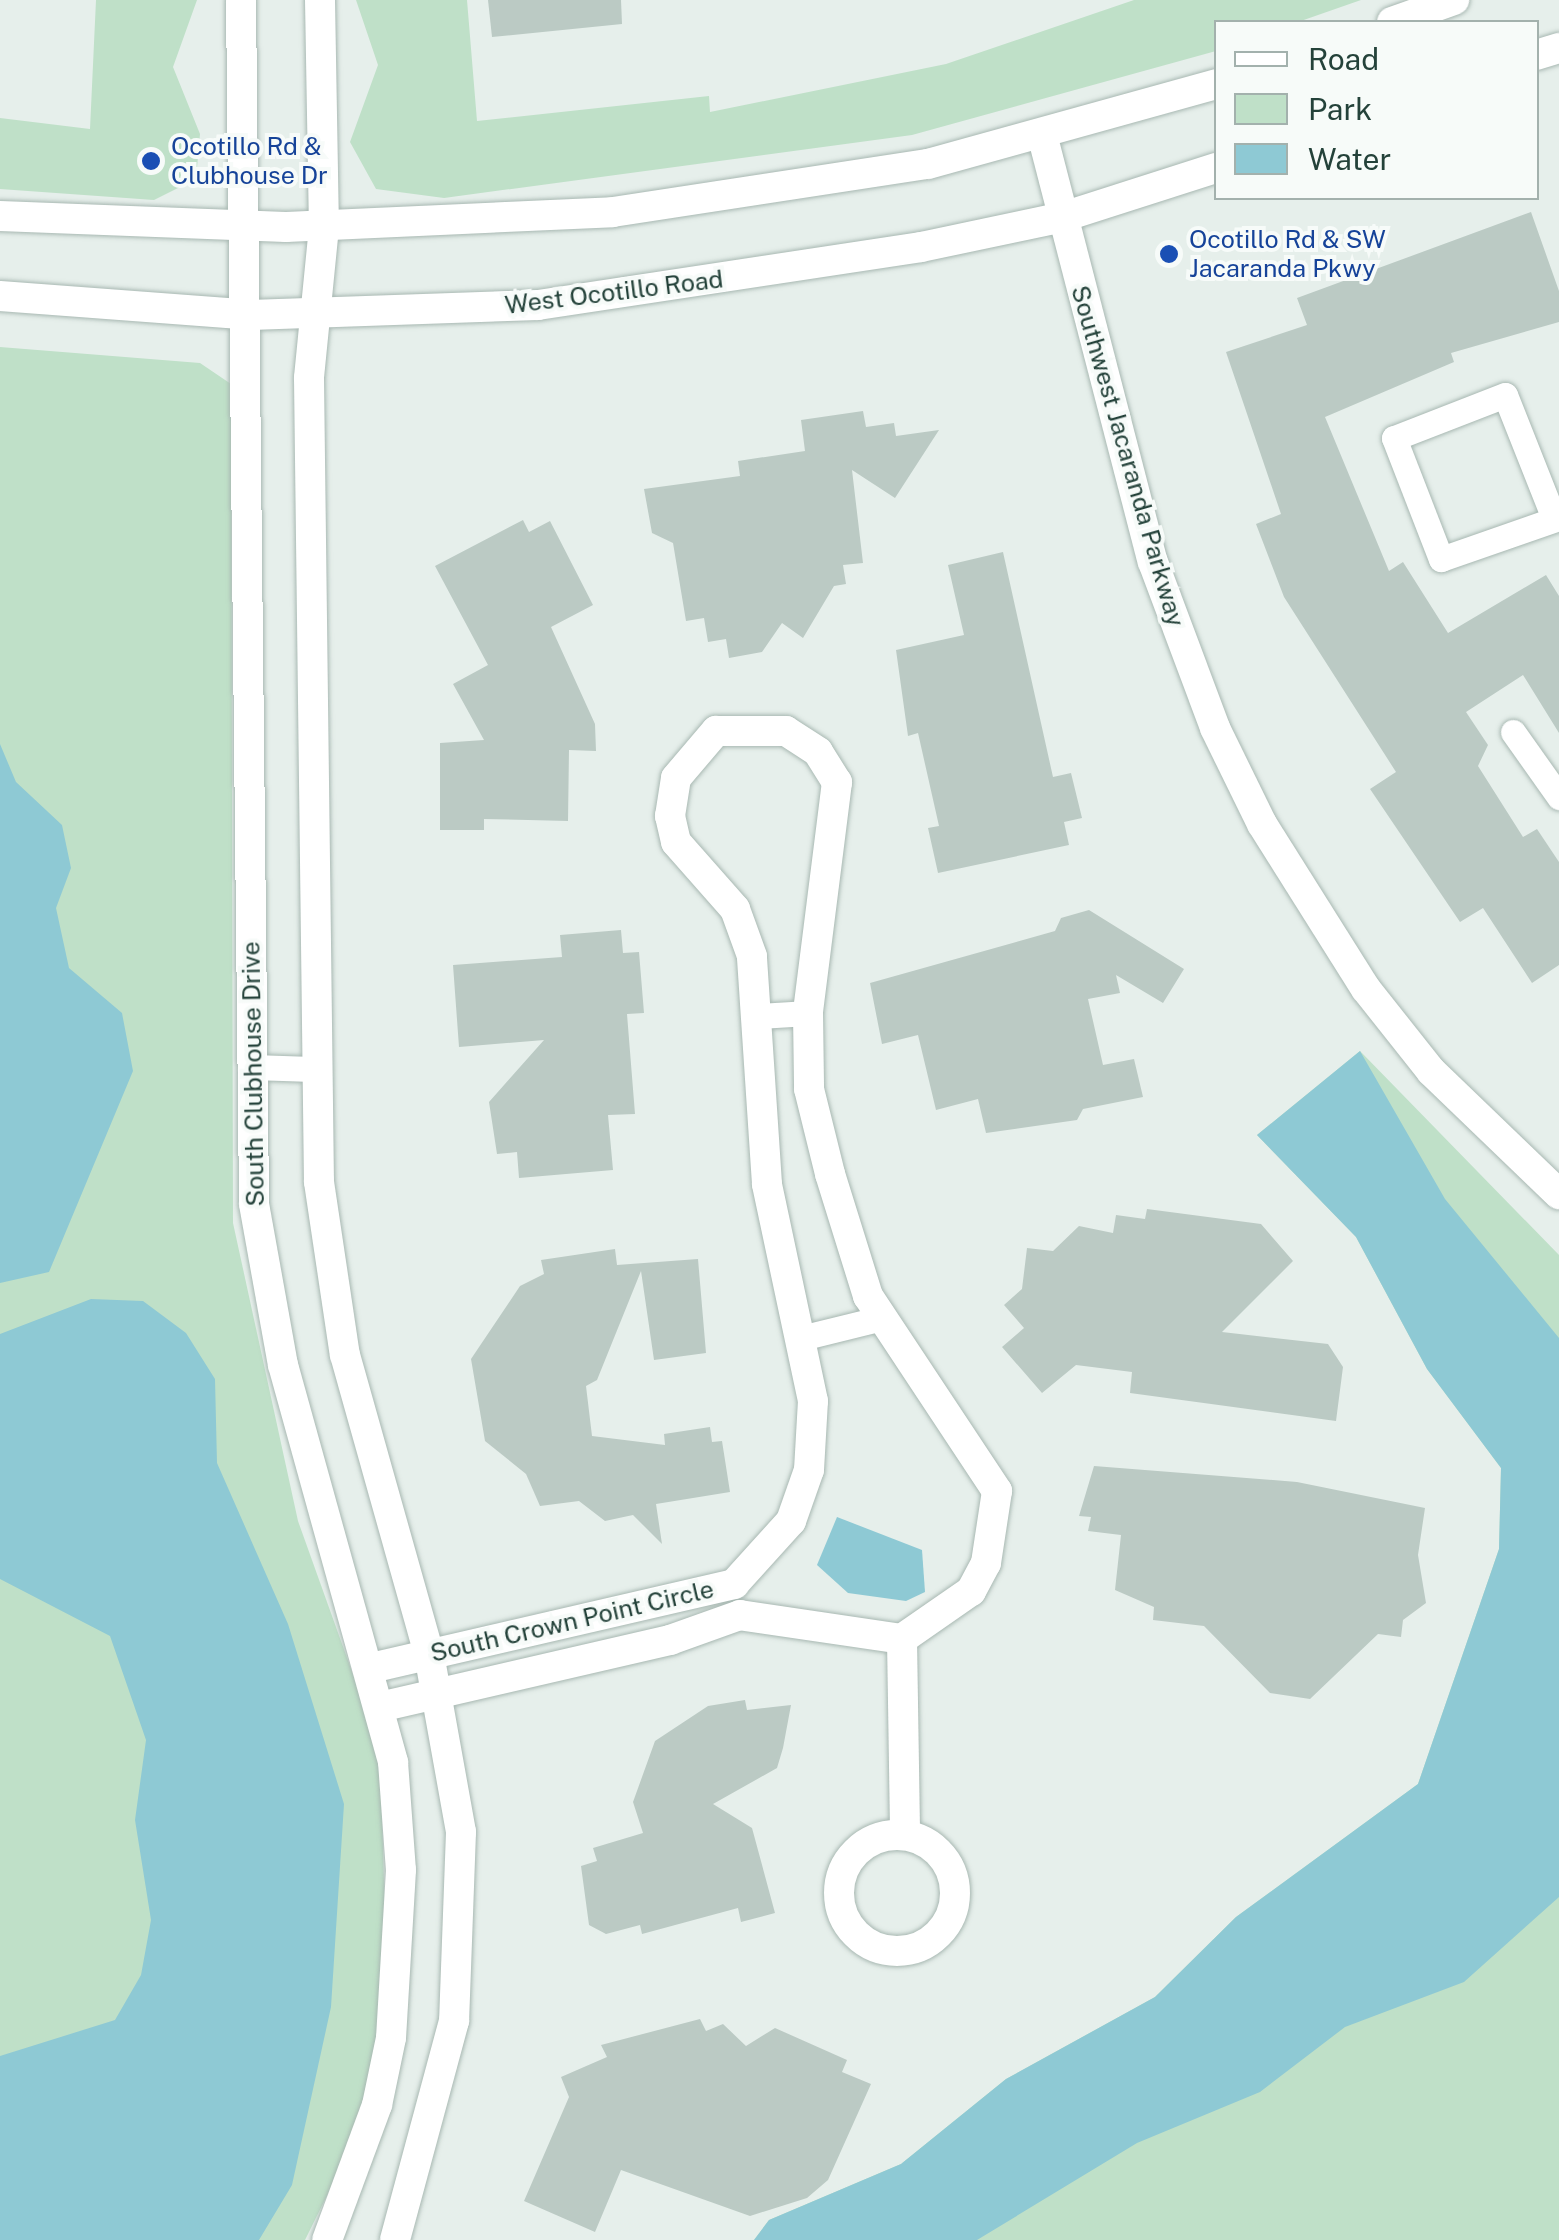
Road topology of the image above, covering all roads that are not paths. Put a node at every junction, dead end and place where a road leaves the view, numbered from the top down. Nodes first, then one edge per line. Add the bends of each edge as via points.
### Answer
1 (241, 0) edge
2 (320, 0) edge
3 (1454, 0) edge
4 (1398, 20) edge
5 (1214, 85) edge
6 (1043, 138) junction
7 (1214, 169) edge
8 (0, 216) edge
9 (1063, 217) junction
10 (237, 226) junction
11 (324, 227) junction
12 (0, 296) edge
13 (310, 314) junction
14 (250, 315) junction
15 (1556, 517) edge
16 (1513, 732) dead end
17 (1550, 766) edge
18 (1559, 798) edge
19 (808, 1013) junction
20 (759, 1016) junction
21 (250, 1067) junction
22 (315, 1068) junction
23 (1559, 1194) edge
24 (882, 1318) junction
25 (805, 1337) junction
26 (734, 1584) junction
27 (740, 1615) junction
28 (902, 1639) junction
29 (429, 1654) junction
30 (372, 1668) junction
31 (438, 1695) junction
32 (380, 1708) junction
33 (905, 1836) dead end
34 (326, 2240) edge
35 (395, 2240) edge

1 - 10 street, South Clubhouse Drive
2 - 11 street
3 - 4 street
5 - 6 street
6 - 9 street, Southwest Jacaranda Parkway
6 - 11 street via 763,194
7 - 9 street, West Ocotillo Road
8 - 10 street
9 - 13 street, West Ocotillo Road via 538,305
9 - 23 street, Southwest Jacaranda Parkway via 1153,562 1254,808 1420,1058
10 - 11 street
10 - 14 street, South Clubhouse Drive
11 - 13 street
12 - 14 street, West Ocotillo Road
13 - 14 street, West Ocotillo Road
13 - 22 street
14 - 21 street, South Clubhouse Drive
15 - 15 lane via 1506,395 1394,438 1441,559
16 - 17 lane
17 - 18 lane
19 - 20 lane
19 - 20 street, South Crown Point Circle via 837,782 818,752 786,731 745,725 716,730 692,756 676,778 670,816 676,842 735,909
19 - 24 street, South Crown Point Circle via 809,1088 830,1174
20 - 25 street, South Crown Point Circle via 767,1184
21 - 22 lane
21 - 30 street, South Clubhouse Drive via 254,1204 273,1315
22 - 29 street via 319,1182 345,1355
24 - 25 lane
24 - 28 street, South Crown Point Circle via 998,1491 999,1526 971,1591
25 - 26 street, South Crown Point Circle via 808,1470 791,1521
26 - 27 lane
26 - 29 street, South Crown Point Circle
27 - 28 street, South Crown Point Circle
27 - 31 street, South Crown Point Circle
28 - 33 street
29 - 30 street, South Crown Point Circle
29 - 31 street
30 - 32 street, South Clubhouse Drive
31 - 32 street, South Crown Point Circle
31 - 35 street via 461,1832 460,1946 441,2093
32 - 34 street, South Clubhouse Drive via 399,1804 400,1952 377,2105

